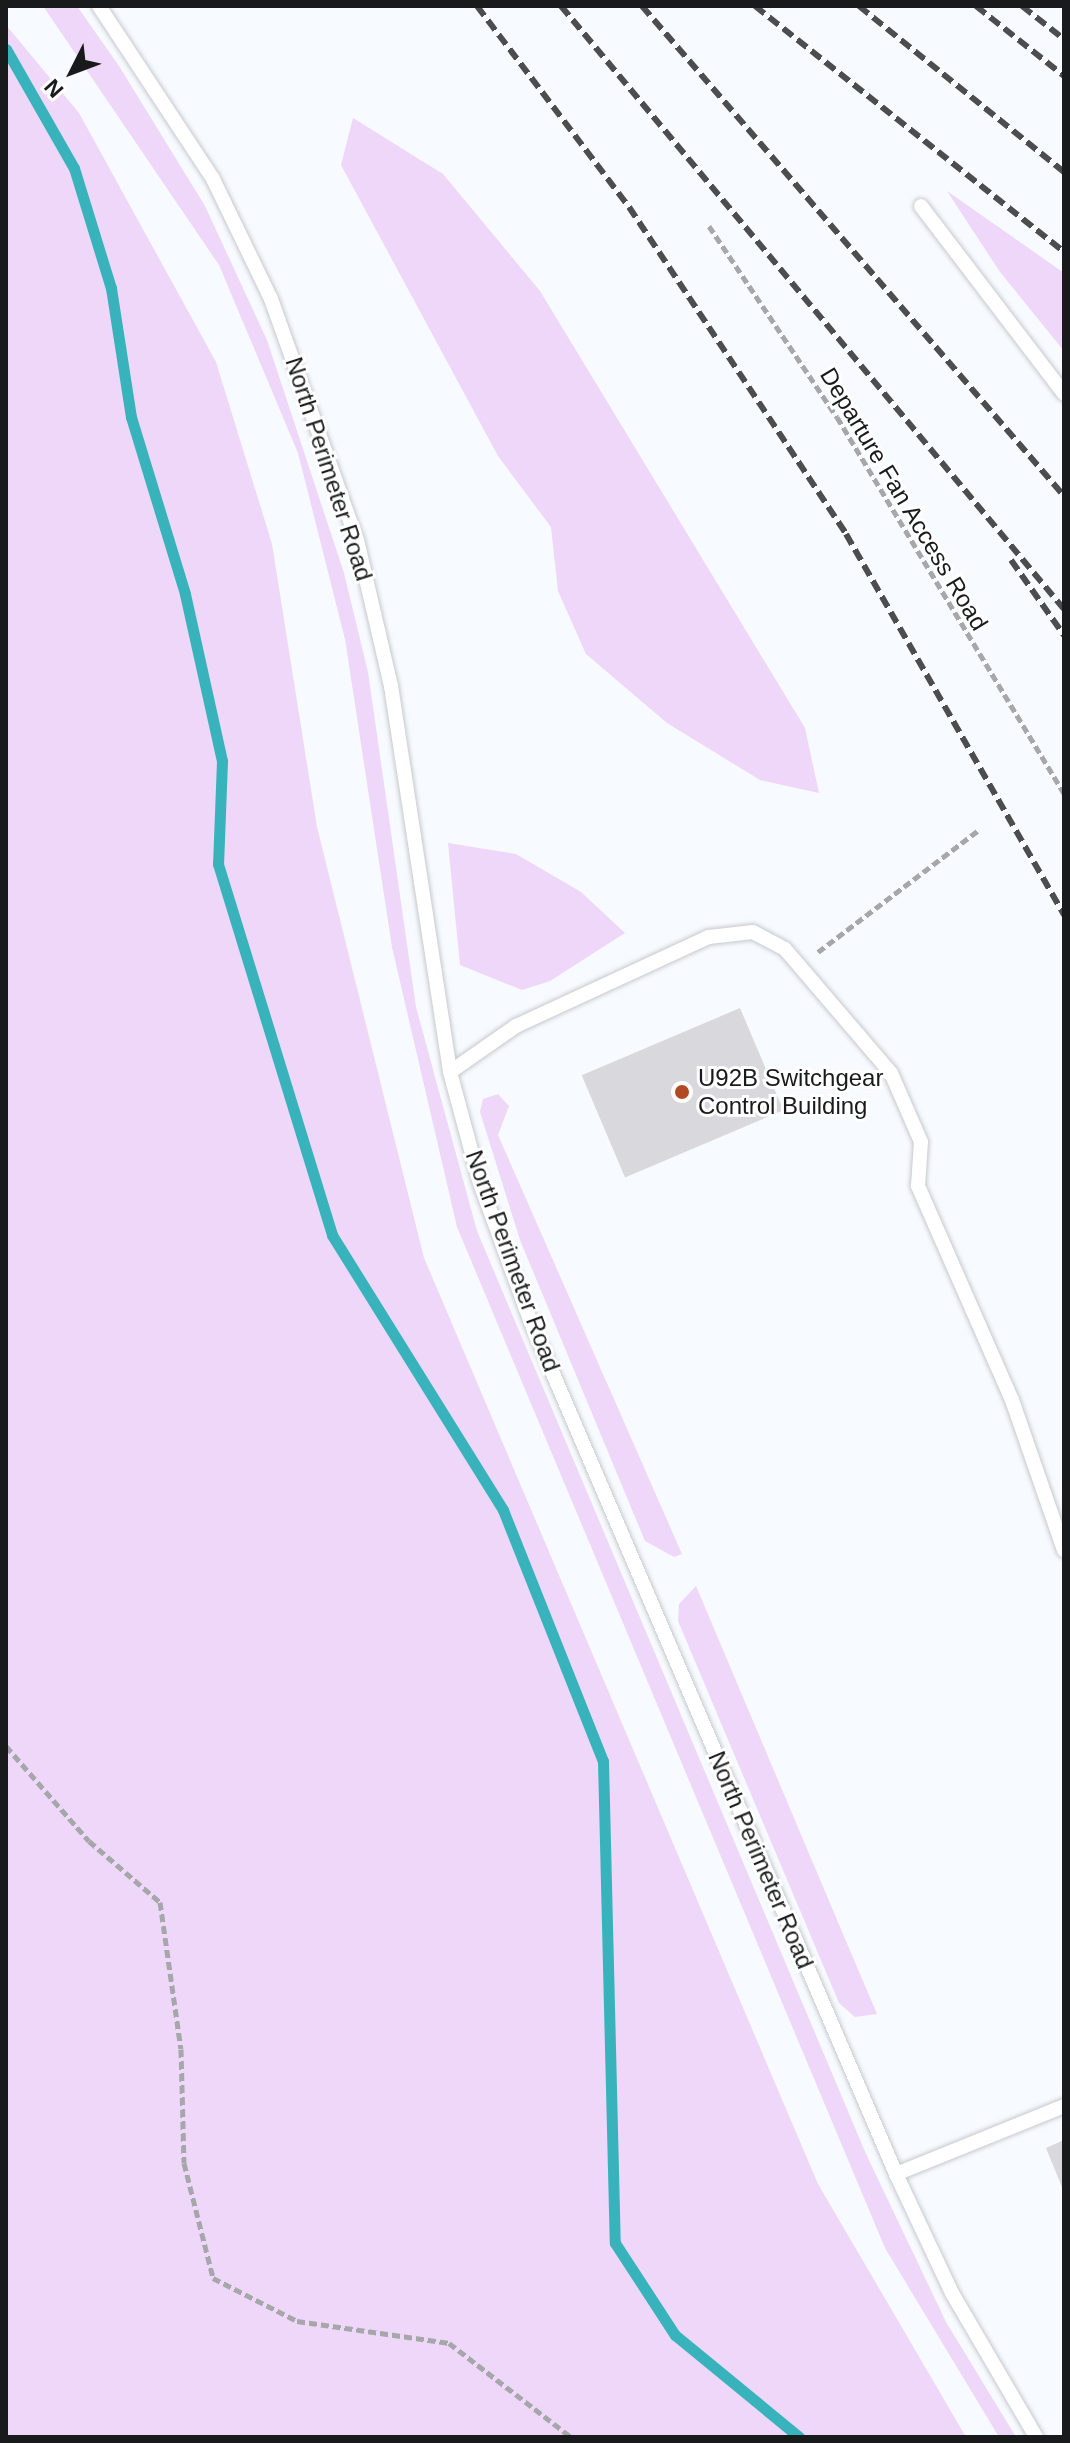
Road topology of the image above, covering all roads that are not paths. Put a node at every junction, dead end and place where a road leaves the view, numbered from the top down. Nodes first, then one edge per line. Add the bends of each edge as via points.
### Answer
1 (99, 6) edge
2 (921, 206) dead end
3 (1064, 394) edge
4 (450, 1072) junction
5 (1064, 1550) edge
6 (1064, 2106) edge
7 (896, 2174) junction
8 (1036, 2437) edge

1 - 4 lane, North Perimeter Road via 213,179 271,299 357,540 391,686
2 - 3 lane
4 - 5 lane via 516,1026 709,937 753,932 802,964 891,1073 921,1142 918,1186 1012,1400
4 - 7 lane, North Perimeter Road via 480,1183 530,1320
6 - 7 lane
7 - 8 lane, North Perimeter Road via 952,2293

